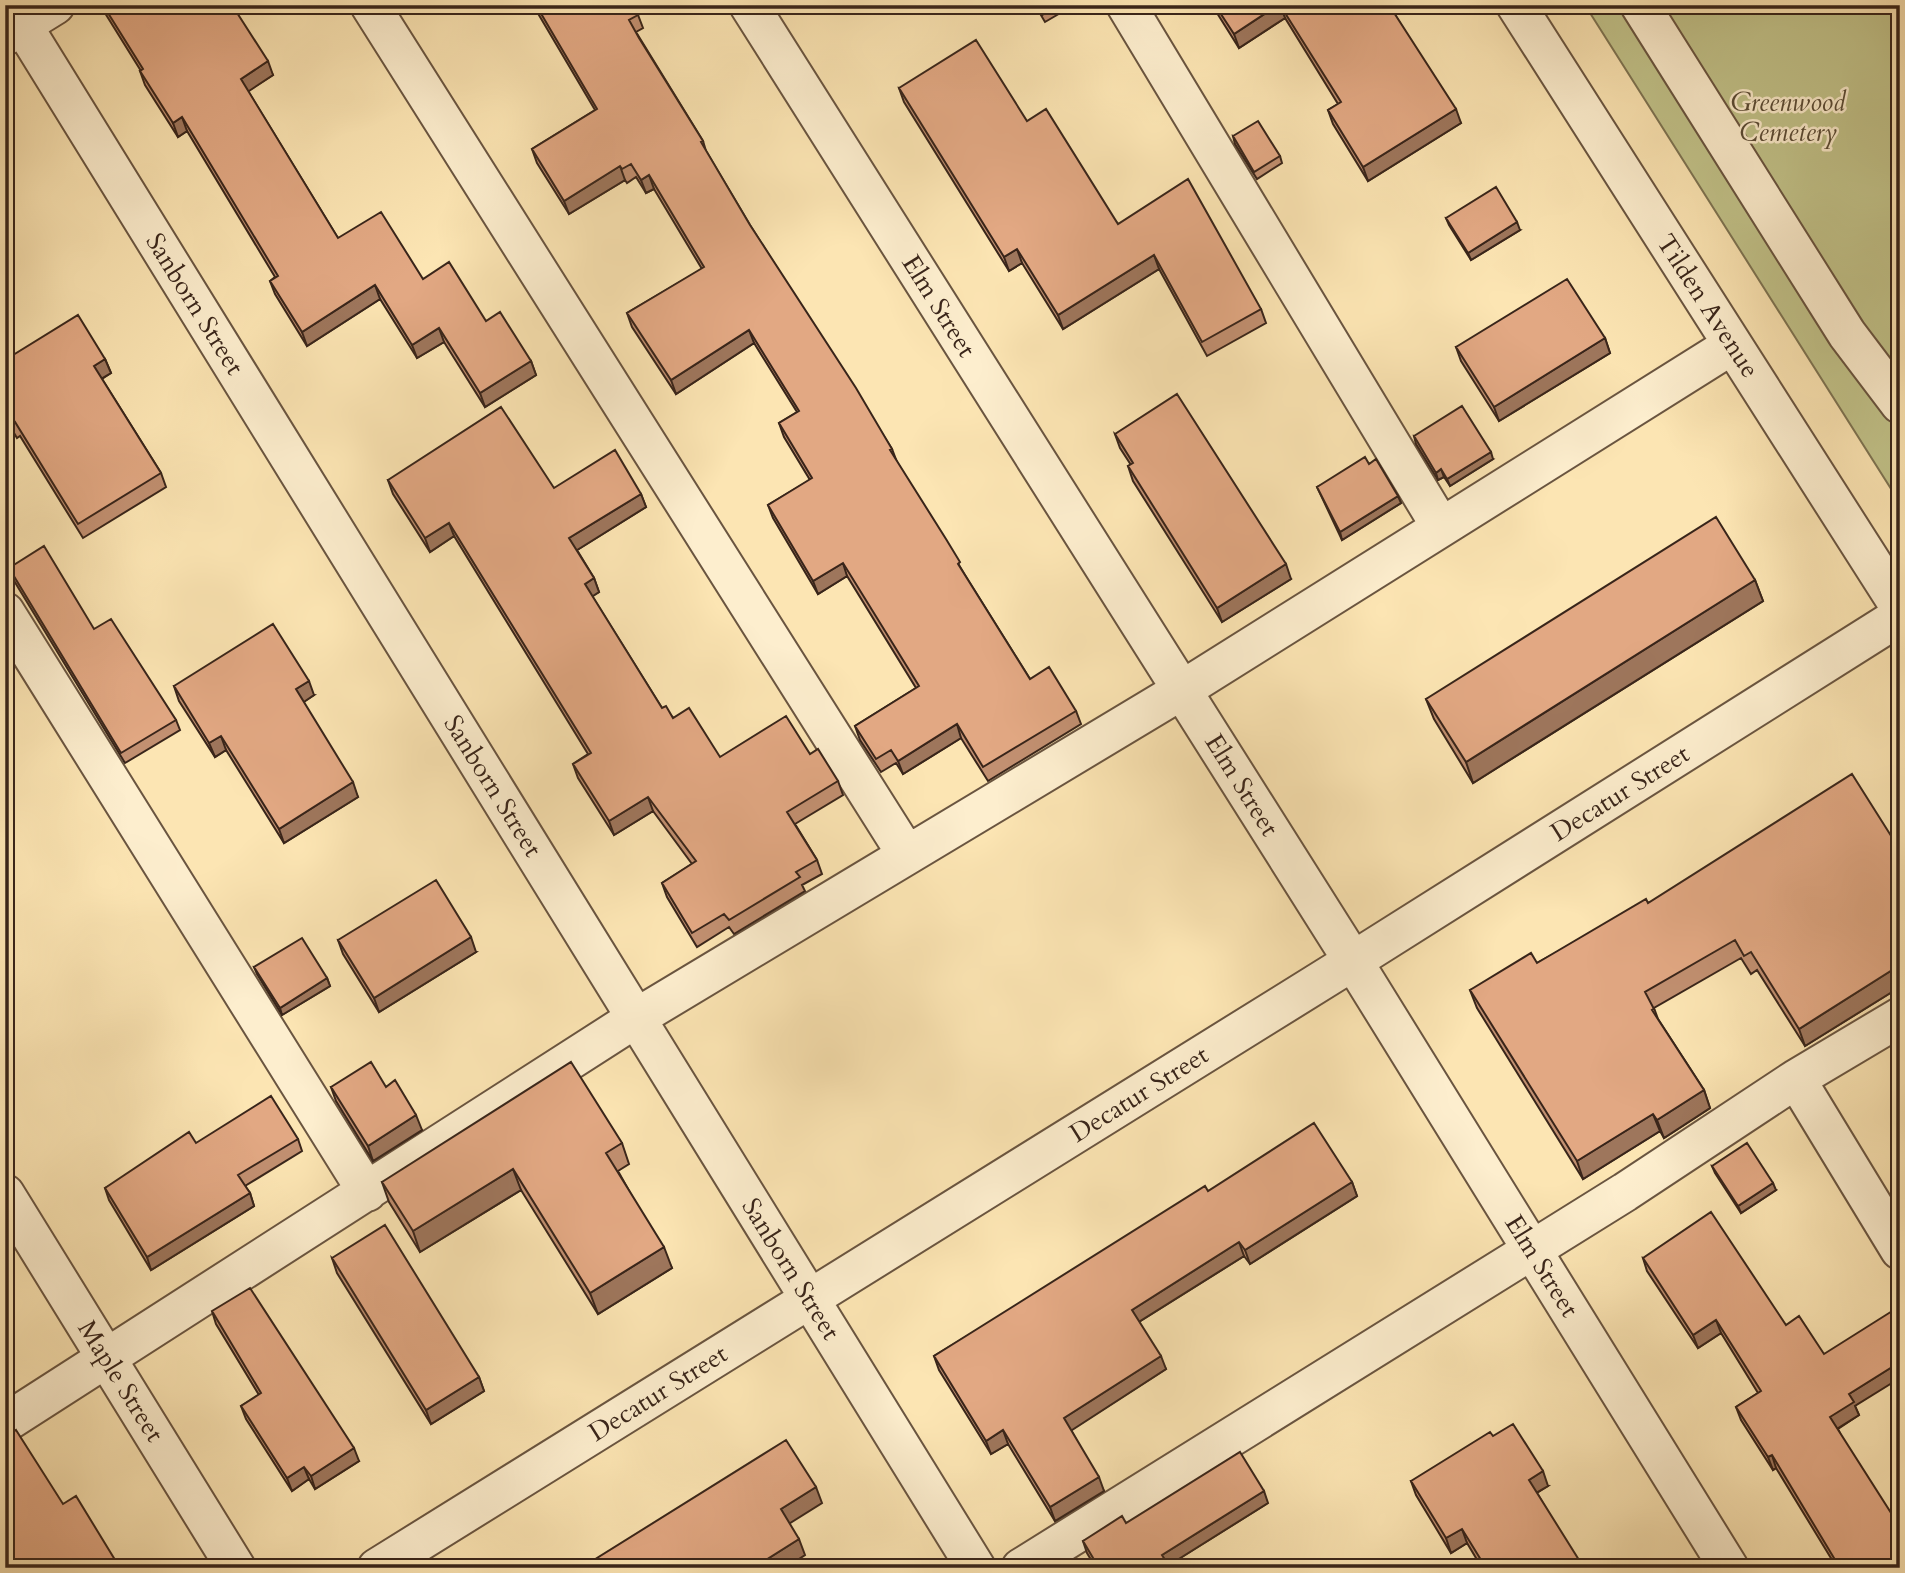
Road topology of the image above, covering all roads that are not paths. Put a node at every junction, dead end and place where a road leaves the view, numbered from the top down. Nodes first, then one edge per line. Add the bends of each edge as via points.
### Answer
1 (55, 5) edge
2 (370, 5) edge
3 (749, 5) edge
4 (1126, 5) edge
5 (1516, 5) edge
6 (1640, 5) edge
7 (12, 22) edge
8 (1732, 345) junction
9 (1900, 404) edge
10 (1441, 527) junction
11 (1900, 607) edge
12 (5, 612) edge
13 (1900, 616) edge
14 (1182, 690) junction
15 (907, 855) junction
16 (1353, 961) junction
17 (1900, 1017) edge
18 (636, 1018) junction
19 (1796, 1079) junction
20 (367, 1192) junction
21 (5, 1194) edge
22 (1531, 1249) junction
23 (1900, 1250) edge
24 (809, 1299) junction
25 (107, 1359) junction
26 (5, 1423) edge
27 (236, 1568) edge
28 (377, 1568) edge
29 (976, 1568) edge
30 (1021, 1568) edge
31 (1729, 1568) edge

1 - 7 street
2 - 15 street
3 - 14 street, Elm Street
4 - 10 street
5 - 8 street, Tilden Avenue
6 - 9 street via 1847,334
7 - 18 street, Sanborn Street
8 - 10 street
8 - 11 street, Tilden Avenue
10 - 14 street
12 - 20 street
13 - 16 street, Decatur Street
14 - 15 street
14 - 16 street, Elm Street
15 - 18 street
16 - 22 street, Elm Street
16 - 24 street, Decatur Street
17 - 19 street
18 - 20 street
18 - 24 street, Sanborn Street
19 - 22 street
19 - 23 street
20 - 25 street
21 - 25 street, Maple Street
22 - 30 street
22 - 31 street, Elm Street
24 - 28 street, Decatur Street
24 - 29 street, Sanborn Street
25 - 26 street
25 - 27 street, Maple Street

